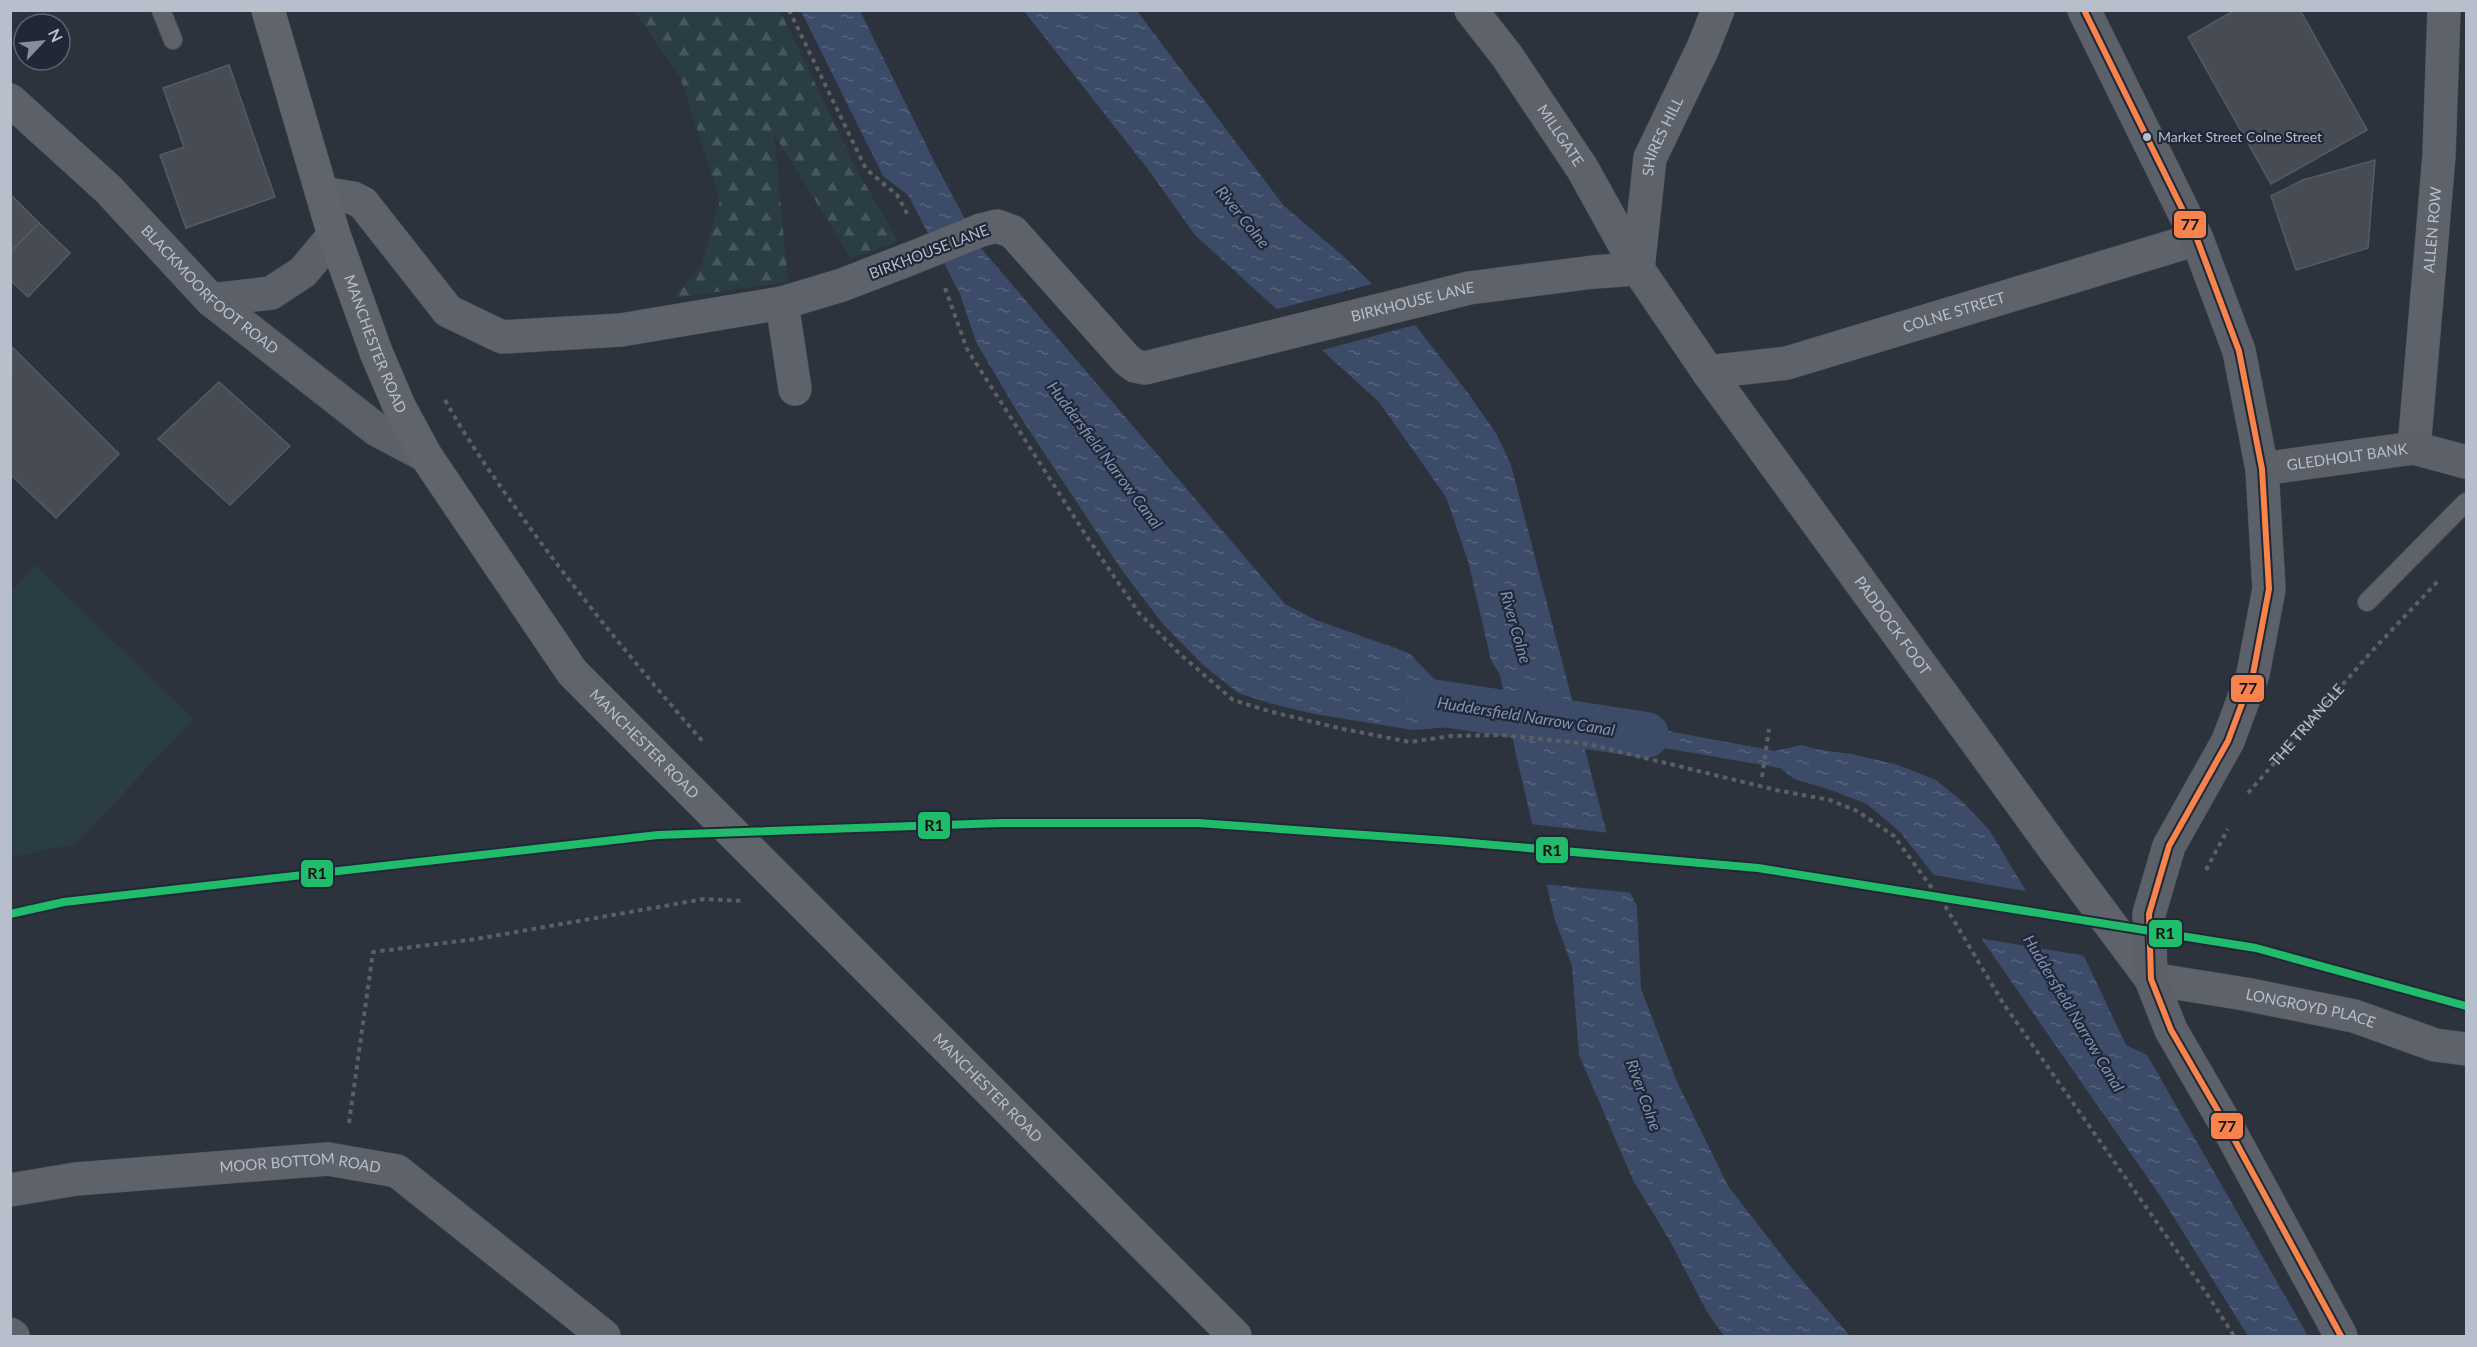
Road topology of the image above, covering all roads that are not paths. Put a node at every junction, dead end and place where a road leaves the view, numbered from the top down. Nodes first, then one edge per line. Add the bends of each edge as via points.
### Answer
1 (162, 10) edge
2 (268, 10) edge
3 (1471, 10) edge
4 (1718, 10) edge
5 (2084, 10) edge
6 (2444, 10) edge
7 (173, 40) dead end
8 (10, 100) edge
9 (322, 193) junction
10 (334, 235) junction
11 (2197, 239) junction
12 (1638, 269) junction
13 (211, 300) junction
14 (782, 303) junction
15 (1708, 372) junction
16 (795, 389) dead end
17 (2414, 448) junction
18 (426, 456) junction
19 (2466, 462) edge
20 (2262, 469) junction
21 (2466, 502) edge
22 (2367, 602) dead end
23 (2151, 979) junction
24 (2466, 1049) edge
25 (10, 1190) edge
26 (604, 1336) edge
27 (1235, 1336) edge
28 (2342, 1336) edge

1 - 7 lane
2 - 9 main road, MANCHESTER ROAD
3 - 12 street, MILLGATE via 1507,56 1582,168
4 - 12 street, SHIRES HILL via 1650,158
5 - 11 street
6 - 17 street, ALLEN ROW via 2439,156
8 - 13 street, BLACKMOORFOOT ROAD via 108,189
9 - 10 main road, MANCHESTER ROAD
9 - 14 street, BIRKHOUSE LANE via 363,203 448,311 502,337 621,330
10 - 13 street via 303,272 271,293
10 - 18 main road, MANCHESTER ROAD via 376,352
11 - 15 street, COLNE STREET via 1787,363
11 - 20 street via 2239,351
12 - 14 street, BIRKHOUSE LANE, bridge via 1492,284 1432,296 1145,368 1126,359 1018,236 1004,227 981,230 842,285
12 - 15 street, PADDOCK FOOT
13 - 18 street, BLACKMOORFOOT ROAD via 377,430
14 - 16 street
15 - 23 street, PADDOCK FOOT
17 - 19 street, GLEDHOLT BANK
17 - 20 street, GLEDHOLT BANK
18 - 27 main road, MANCHESTER ROAD via 572,672
20 - 23 street via 2269,589 2253,675 2228,741 2169,846 2149,914
21 - 22 lane
23 - 24 street, LONGROYD PLACE via 2354,1016 2435,1045
23 - 28 street via 2171,1030
25 - 26 street, MOOR BOTTOM ROAD via 76,1179 328,1159 397,1171

